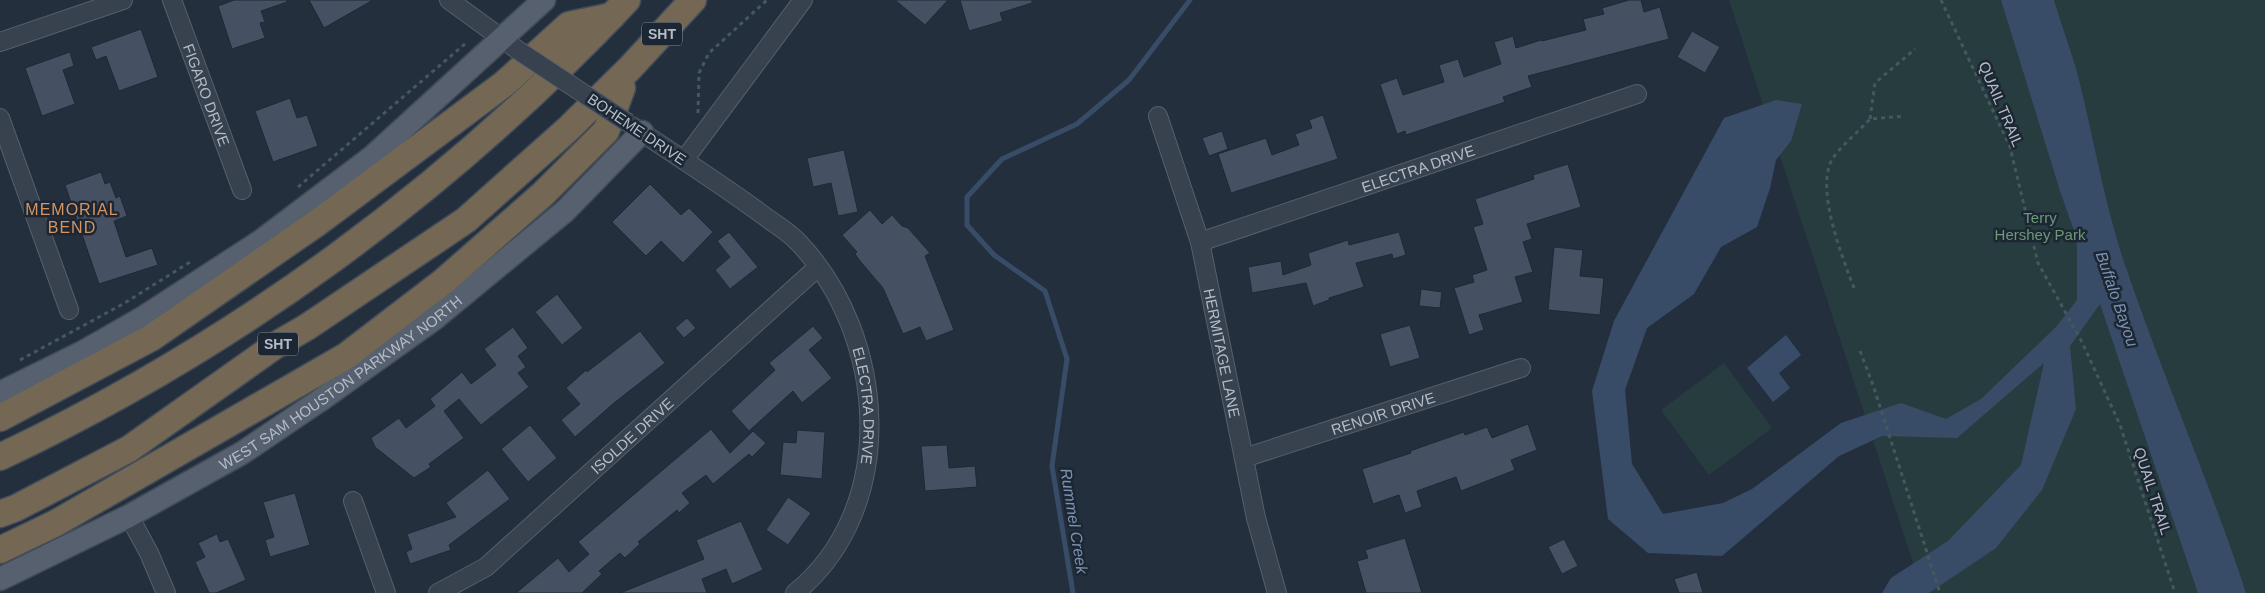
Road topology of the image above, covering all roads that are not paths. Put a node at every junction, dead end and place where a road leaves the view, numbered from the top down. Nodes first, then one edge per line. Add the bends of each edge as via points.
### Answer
1 (123, 0) edge
2 (172, 0) edge
3 (449, 0) edge
4 (544, 0) edge
5 (693, 0) edge
6 (803, 0) edge
7 (620, 8) edge
8 (0, 42) edge
9 (510, 45) junction
10 (630, 68) junction
11 (1637, 94) dead end
12 (1158, 116) dead end
13 (0, 118) edge
14 (635, 127) junction
15 (684, 160) junction
16 (242, 190) dead end
17 (1200, 242) junction
18 (818, 267) junction
19 (69, 310) dead end
20 (1521, 368) dead end
21 (0, 393) edge
22 (0, 418) edge
23 (0, 457) edge
24 (1244, 458) junction
25 (353, 501) dead end
26 (0, 514) edge
27 (128, 516) junction
28 (0, 550) edge
29 (0, 579) edge
30 (166, 593) edge
31 (386, 593) edge
32 (438, 593) edge
33 (795, 593) edge
34 (1277, 593) edge

1 - 8 street
2 - 16 street, FIGARO DRIVE
3 - 9 street, BOHEME DRIVE
4 - 9 main road
5 - 10 highway, SHT
6 - 15 street
7 - 22 highway via 570,25 504,84 317,223 151,338
7 - 23 highway, SHT via 471,151 336,258 166,370
9 - 14 street, BOHEME DRIVE, bridge
9 - 21 main road via 372,157 261,241 144,317
10 - 26 highway, SHT via 466,220 307,328 276,345 129,449
10 - 28 highway via 606,131 543,194 451,274 346,356 56,523
11 - 17 street, ELECTRA DRIVE
12 - 17 street, HERMITAGE LANE
13 - 19 street
14 - 15 street, BOHEME DRIVE
14 - 27 main road, WEST SAM HOUSTON PARKWAY NORTH via 566,212 434,319 320,402 242,453
15 - 18 street, BOHEME DRIVE via 799,242
17 - 24 street, HERMITAGE LANE
18 - 32 street, ISOLDE DRIVE via 486,567
18 - 33 street, ELECTRA DRIVE via 837,294 854,335 867,384 869,444 864,482 852,519 827,559
20 - 24 street, RENOIR DRIVE
24 - 34 street, HERMITAGE LANE via 1256,518
25 - 31 street
27 - 29 main road, WEST SAM HOUSTON PARKWAY NORTH
27 - 30 street

